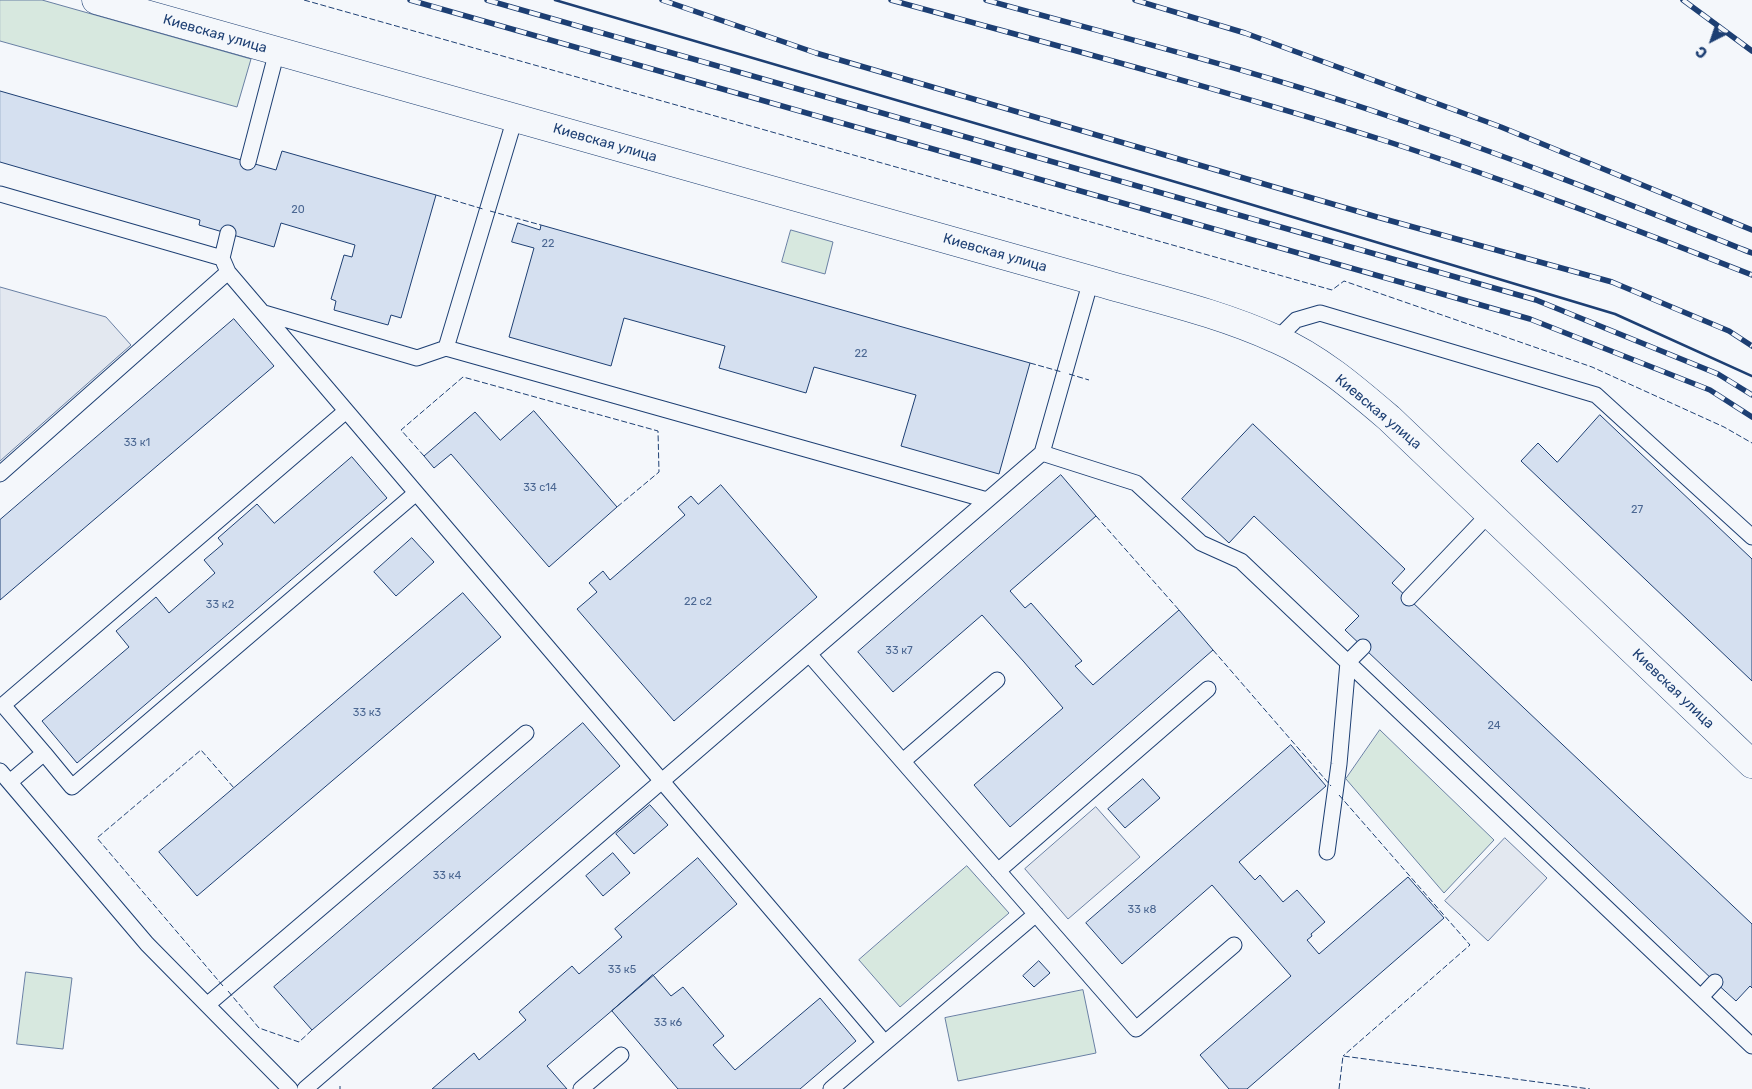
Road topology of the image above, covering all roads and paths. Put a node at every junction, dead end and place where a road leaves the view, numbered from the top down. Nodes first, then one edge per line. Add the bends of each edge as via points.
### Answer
1 (96, 0) edge
2 (277, 51) junction
3 (515, 118) junction
4 (248, 162) dead end
5 (0, 194) edge
6 (228, 233) dead end
7 (222, 258) junction
8 (228, 272) junction
9 (1091, 280) junction
10 (264, 313) junction
11 (1277, 339) junction
12 (446, 348) junction
13 (346, 411) junction
14 (1042, 453) junction
15 (0, 474) edge
16 (416, 493) junction
17 (987, 500) junction
18 (1490, 513) junction
19 (1752, 538) edge
20 (1409, 598) dead end
21 (1363, 647) dead end
22 (809, 654) junction
23 (1348, 662) junction
24 (997, 680) dead end
25 (1208, 689) dead end
26 (526, 733) dead end
27 (44, 753) junction
28 (903, 762) junction
29 (1752, 764) edge
30 (5, 777) edge
31 (662, 781) junction
32 (1327, 852) dead end
33 (998, 871) junction
34 (1036, 914) junction
35 (1234, 945) dead end
36 (1715, 982) dead end
37 (1701, 997) junction
38 (207, 1005) junction
39 (885, 1043) junction
40 (1752, 1046) edge
41 (621, 1055) dead end
42 (290, 1089) edge
43 (305, 1089) edge
44 (581, 1089) edge
45 (831, 1089) edge

1 - 2 street, Киевская улица
2 - 3 street, Киевская улица
2 - 4 lane
3 - 9 street, Киевская улица
3 - 12 lane
5 - 7 lane
6 - 7 lane
7 - 8 lane
8 - 10 lane
8 - 15 lane
9 - 11 street, Киевская улица via 1235,322
9 - 14 lane
10 - 12 lane via 417,358
10 - 13 lane
11 - 18 street, Киевская улица via 1349,384
11 - 19 lane via 1296,320 1320,313 1596,394
12 - 17 lane
13 - 16 lane
13 - 27 lane via 3,705
14 - 17 lane
14 - 23 lane via 1136,482 1202,543 1241,561
16 - 27 lane via 72,787
16 - 31 lane
17 - 22 lane
18 - 20 lane
18 - 29 street, Киевская улица
21 - 23 lane
22 - 28 lane
22 - 31 lane
23 - 32 lane
23 - 37 lane
24 - 28 lane
25 - 33 lane
26 - 38 lane
27 - 30 lane
28 - 33 lane
30 - 38 lane via 147,944
31 - 39 lane
31 - 43 lane
33 - 34 lane
34 - 35 lane via 1136,1030
34 - 39 lane
36 - 37 lane
37 - 40 lane
38 - 42 lane
39 - 45 lane
41 - 44 lane

